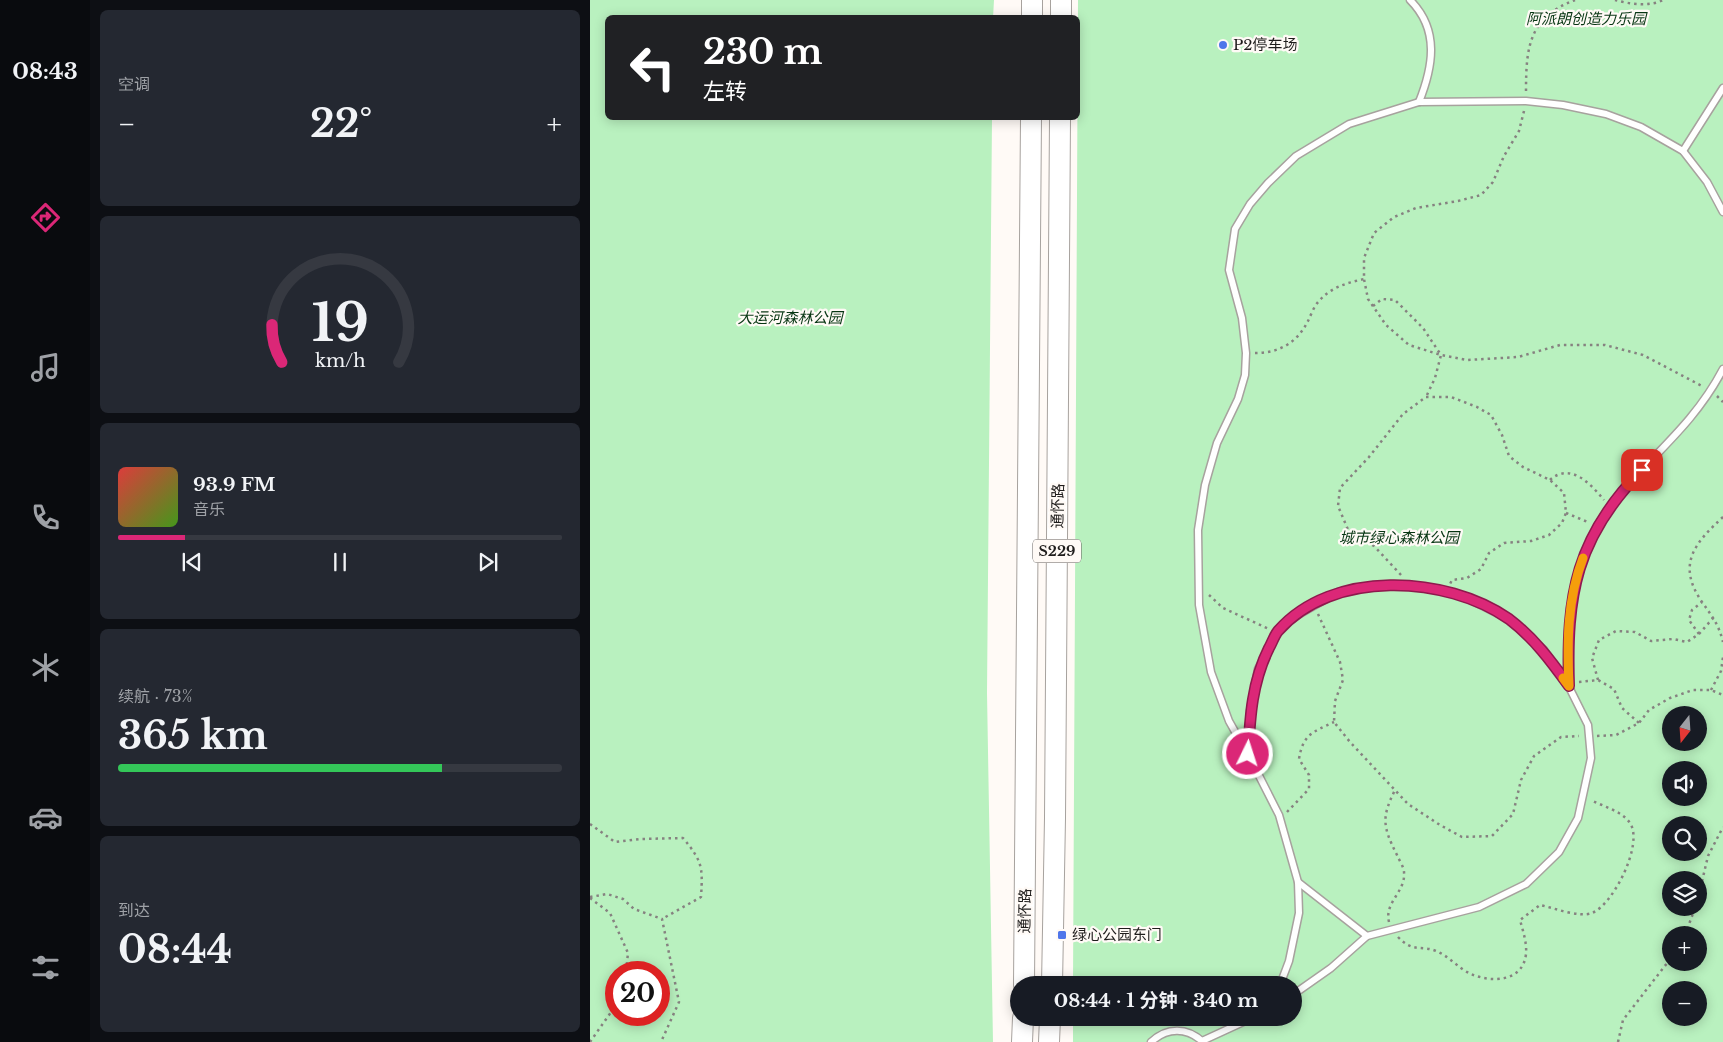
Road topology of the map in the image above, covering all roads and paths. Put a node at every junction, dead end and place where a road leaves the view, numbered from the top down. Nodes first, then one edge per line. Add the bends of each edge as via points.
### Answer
1 (1032, 0) edge
2 (1061, 0) edge
3 (1410, 0) edge
4 (1575, 0) edge
5 (1615, 0) edge
6 (1663, 0) edge
7 (1032, 15) edge
8 (1061, 15) edge
9 (1723, 88) edge
10 (1526, 101) junction
11 (1419, 102) junction
12 (1031, 120) edge
13 (1060, 120) edge
14 (1683, 151) junction
15 (1723, 212) edge
16 (1364, 279) junction
17 (1373, 306) junction
18 (1246, 353) junction
19 (1441, 355) junction
20 (1723, 369) edge
21 (1712, 391) junction
22 (1426, 397) junction
23 (1723, 402) edge
24 (1550, 480) junction
25 (1609, 507) junction
26 (1566, 513) junction
27 (1723, 517) edge
28 (1596, 526) junction
29 (1197, 574) junction
30 (1411, 586) junction
31 (1445, 591) junction
32 (1702, 602) junction
33 (1312, 605) junction
34 (1714, 617) junction
35 (1277, 632) junction
36 (1699, 634) junction
37 (1723, 642) edge
38 (1723, 657) edge
39 (1598, 680) junction
40 (1569, 686) junction
41 (1711, 690) junction
42 (1723, 695) edge
43 (1334, 722) junction
44 (1639, 723) junction
45 (1590, 736) junction
46 (1248, 754) junction
47 (1279, 815) junction
48 (590, 824) edge
49 (1723, 827) edge
50 (1704, 871) edge
51 (1298, 882) junction
52 (590, 898) edge
53 (662, 919) junction
54 (1366, 936) junction
55 (627, 961) edge
56 (1662, 969) edge
57 (1024, 976) edge
58 (1052, 976) edge
59 (1283, 976) edge
60 (1302, 988) edge
61 (605, 1021) edge
62 (1023, 1026) edge
63 (1050, 1026) edge
64 (1236, 1026) edge
65 (590, 1042) edge
66 (661, 1042) edge
67 (1022, 1042) edge
68 (1049, 1042) edge
69 (1152, 1042) edge
70 (1203, 1042) edge
71 (1618, 1042) edge

1 - 7 main road
2 - 8 main road
3 - 11 lane via 1418,8 1433,51
4 - 10 path via 1544,16 1530,38
5 - 6 path via 1628,4
9 - 14 lane
10 - 11 lane
10 - 14 lane via 1606,114 1641,127
10 - 16 path via 1519,131 1493,182 1482,194 1416,208 1394,217 1374,233 1364,258
11 - 18 lane via 1349,124 1324,139 1296,156 1250,204 1235,229 1228,270 1242,318
12 - 57 main road, 通怀路 / S229
13 - 58 main road, 通怀路 / S229
14 - 15 lane via 1707,182
16 - 17 path via 1368,299
16 - 18 path via 1336,287 1319,301 1304,330 1286,347 1270,353
17 - 19 path via 1386,325 1409,344
17 - 19 path via 1382,299 1396,300 1423,328
18 - 29 lane via 1238,399 1217,443 1205,485 1198,530
19 - 21 path via 1467,360 1518,357 1560,345 1605,345 1643,354
19 - 22 path
20 - 21 lane
21 - 23 path
21 - 25 lane via 1698,411
22 - 24 path via 1451,397 1491,415 1509,456
22 - 30 path via 1403,414 1340,488 1338,506 1349,532 1374,546
24 - 25 path via 1557,473 1568,472 1589,481
24 - 26 path via 1564,493
25 - 28 lane
26 - 28 path
26 - 31 path via 1562,523 1549,535 1531,541 1504,543 1489,553 1481,569 1467,578 1452,580
27 - 32 path via 1693,549 1692,585
28 - 40 lane via 1581,563 1570,608 1567,646
29 - 35 path via 1206,591 1223,608
29 - 46 lane via 1201,623 1211,672 1229,721
30 - 31 lane
30 - 33 lane via 1372,586 1338,592
31 - 40 lane via 1508,619 1544,650
32 - 34 path
32 - 36 path via 1692,610 1689,620
33 - 35 lane
33 - 43 path via 1340,662 1343,680
34 - 36 path
34 - 37 path
35 - 46 lane via 1258,669 1250,711
36 - 39 path via 1688,642 1673,639 1651,641 1634,632 1616,631 1599,640 1592,658
38 - 41 path via 1721,671
39 - 40 path via 1581,680
39 - 44 path via 1614,689 1622,708
40 - 45 lane
41 - 42 path
41 - 44 path via 1693,690 1670,698 1648,710
43 - 45 path via 1408,804 1462,837 1492,836 1514,814 1521,780 1534,756 1561,737
43 - 47 path via 1312,733 1301,743 1299,759 1309,775 1309,789 1289,811
44 - 45 path via 1616,735
45 - 54 lane via 1590,758 1578,818 1559,852 1526,884 1479,907
46 - 47 lane
47 - 51 lane
48 - 53 path via 615,842 683,838 700,858 701,897
49 - 50 path via 1708,856
51 - 54 lane
51 - 59 lane via 1299,913
52 - 53 path via 607,894
52 - 55 path via 610,913 628,954
53 - 66 path via 679,1002
54 - 60 lane via 1331,968
56 - 71 path via 1623,1020
61 - 65 path
62 - 67 main road
63 - 68 main road
64 - 70 lane
69 - 70 lane via 1161,1033 1176,1031 1189,1032

